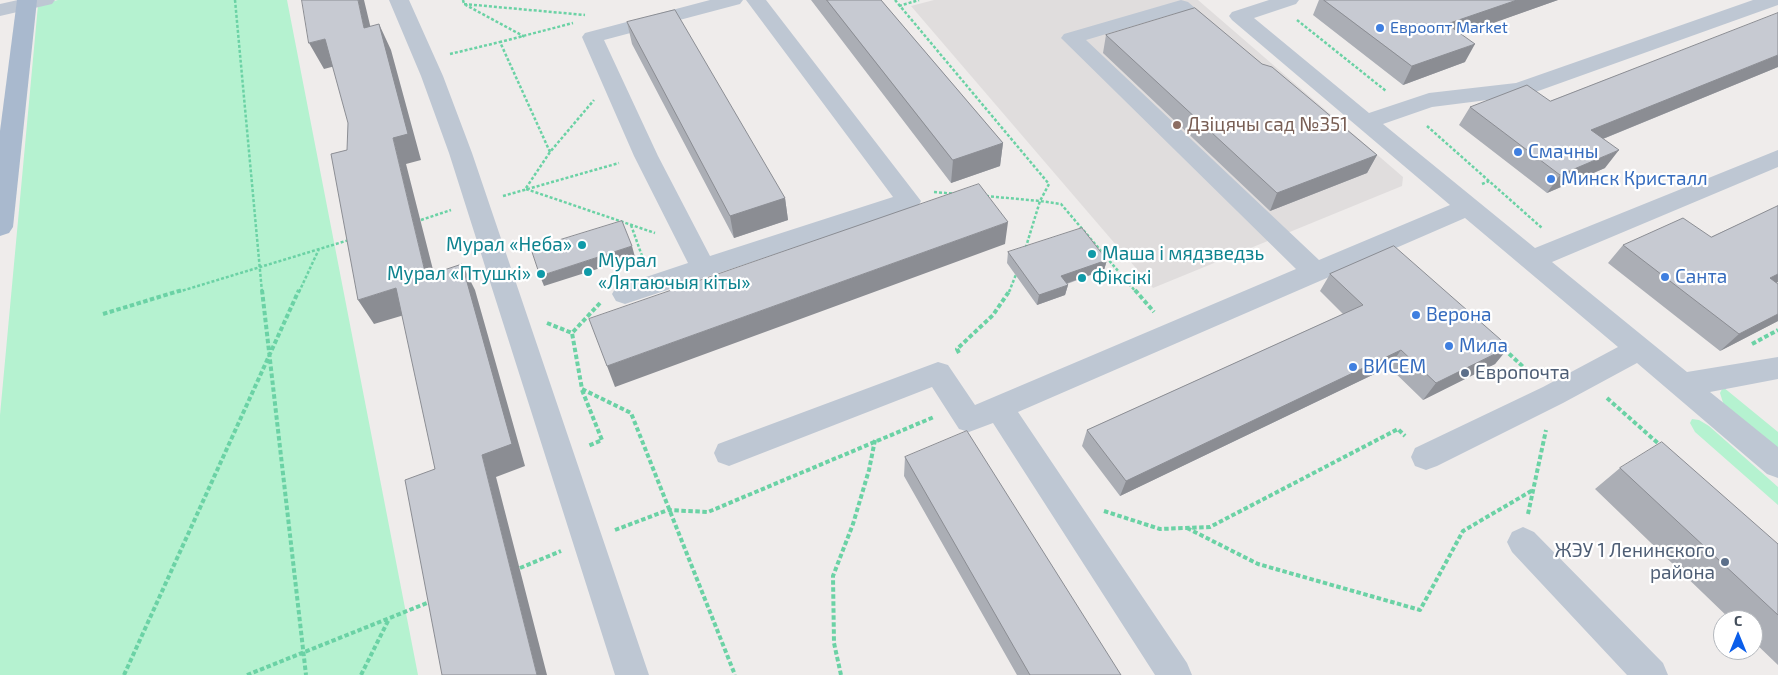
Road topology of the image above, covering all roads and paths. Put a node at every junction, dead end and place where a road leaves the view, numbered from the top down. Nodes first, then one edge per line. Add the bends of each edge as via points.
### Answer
1 (235, 0) edge
2 (399, 0) edge
3 (733, 0) edge
4 (756, 0) edge
5 (895, 0) edge
6 (919, 0) edge
7 (1772, 0) edge
8 (33, 1) edge
9 (463, 2) edge
10 (1283, 2) edge
11 (899, 6) junction
12 (0, 10) edge
13 (586, 15) dead end
14 (578, 21) dead end
15 (526, 37) junction
16 (500, 42) junction
17 (1227, 44) edge
18 (427, 60) junction
19 (1299, 66) junction
20 (1273, 74) edge
21 (610, 81) junction
22 (1406, 107) junction
23 (1366, 122) junction
24 (550, 152) junction
25 (646, 156) junction
26 (1778, 158) edge
27 (526, 189) junction
28 (1468, 207) junction
29 (631, 225) junction
30 (0, 227) edge
31 (358, 238) edge
32 (694, 247) junction
33 (1564, 248) junction
34 (319, 249) junction
35 (1532, 260) junction
36 (259, 266) junction
37 (704, 269) junction
38 (629, 270) dead end
39 (1315, 271) junction
40 (615, 296) joint
41 (103, 314) dead end
42 (1158, 317) dead end
43 (1503, 348) edge
44 (1639, 349) junction
45 (269, 354) junction
46 (1778, 368) edge
47 (1585, 378) junction
48 (1682, 385) junction
49 (582, 389) junction
50 (1553, 395) junction
51 (960, 407) junction
52 (998, 408) junction
53 (874, 440) junction
54 (1667, 452) edge
55 (729, 453) dead end
56 (562, 456) junction
57 (1427, 457) joint
58 (1778, 465) edge
59 (1533, 490) junction
60 (1056, 495) junction
61 (668, 510) junction
62 (634, 523) dead end
63 (1187, 528) junction
64 (1523, 542) joint
65 (441, 597) edge
66 (389, 619) junction
67 (304, 652) junction
68 (124, 675) edge
69 (247, 675) edge
70 (306, 675) edge
71 (361, 675) edge
72 (632, 675) edge
73 (735, 675) edge
74 (841, 675) edge
75 (1175, 675) edge
76 (1651, 675) edge

1 - 36 path
2 - 18 lane
3 - 21 lane via 592,37
4 - 37 lane via 909,201
5 - 11 path
6 - 11 path
7 - 22 lane via 1519,90 1429,100
8 - 12 lane
8 - 30 main road
9 - 13 path
9 - 15 path
10 - 19 lane via 1238,16
10 - 22 path
11 - 42 path via 1049,184 1040,201 1061,204
14 - 15 path
15 - 16 path
16 - 18 path
16 - 24 path
17 - 39 lane via 1181,6 1071,38
18 - 56 lane
19 - 20 lane
19 - 23 lane
21 - 24 path
21 - 25 lane
22 - 23 lane
22 - 33 path
23 - 28 lane
24 - 27 path
25 - 27 path
25 - 32 lane
26 - 33 lane
27 - 29 path
28 - 35 lane
28 - 39 lane
29 - 32 path
29 - 38 path via 642,256
31 - 34 path
32 - 37 lane
33 - 35 lane
34 - 36 path
34 - 45 path
35 - 44 lane
36 - 41 path
36 - 45 path
37 - 40 lane
39 - 52 lane
40 - 49 path via 572,333
43 - 50 path
44 - 47 lane
44 - 48 lane
45 - 67 path
45 - 68 path
46 - 48 lane
47 - 50 lane
47 - 54 path
48 - 58 lane
49 - 56 path via 602,440
49 - 61 path via 631,413
50 - 57 lane
50 - 59 path
51 - 52 lane via 968,420
51 - 53 path
51 - 55 lane via 938,373
52 - 60 lane
53 - 61 path via 708,512
53 - 74 path via 856,515 834,576 834,643
56 - 72 lane
57 - 63 path via 1398,429 1210,527
59 - 63 path via 1463,532 1420,610 1258,564
59 - 64 path
60 - 63 path via 1160,529
60 - 75 lane
61 - 62 path
61 - 73 path
64 - 76 lane
65 - 66 path
66 - 67 path
66 - 71 path
67 - 69 path
67 - 70 path

